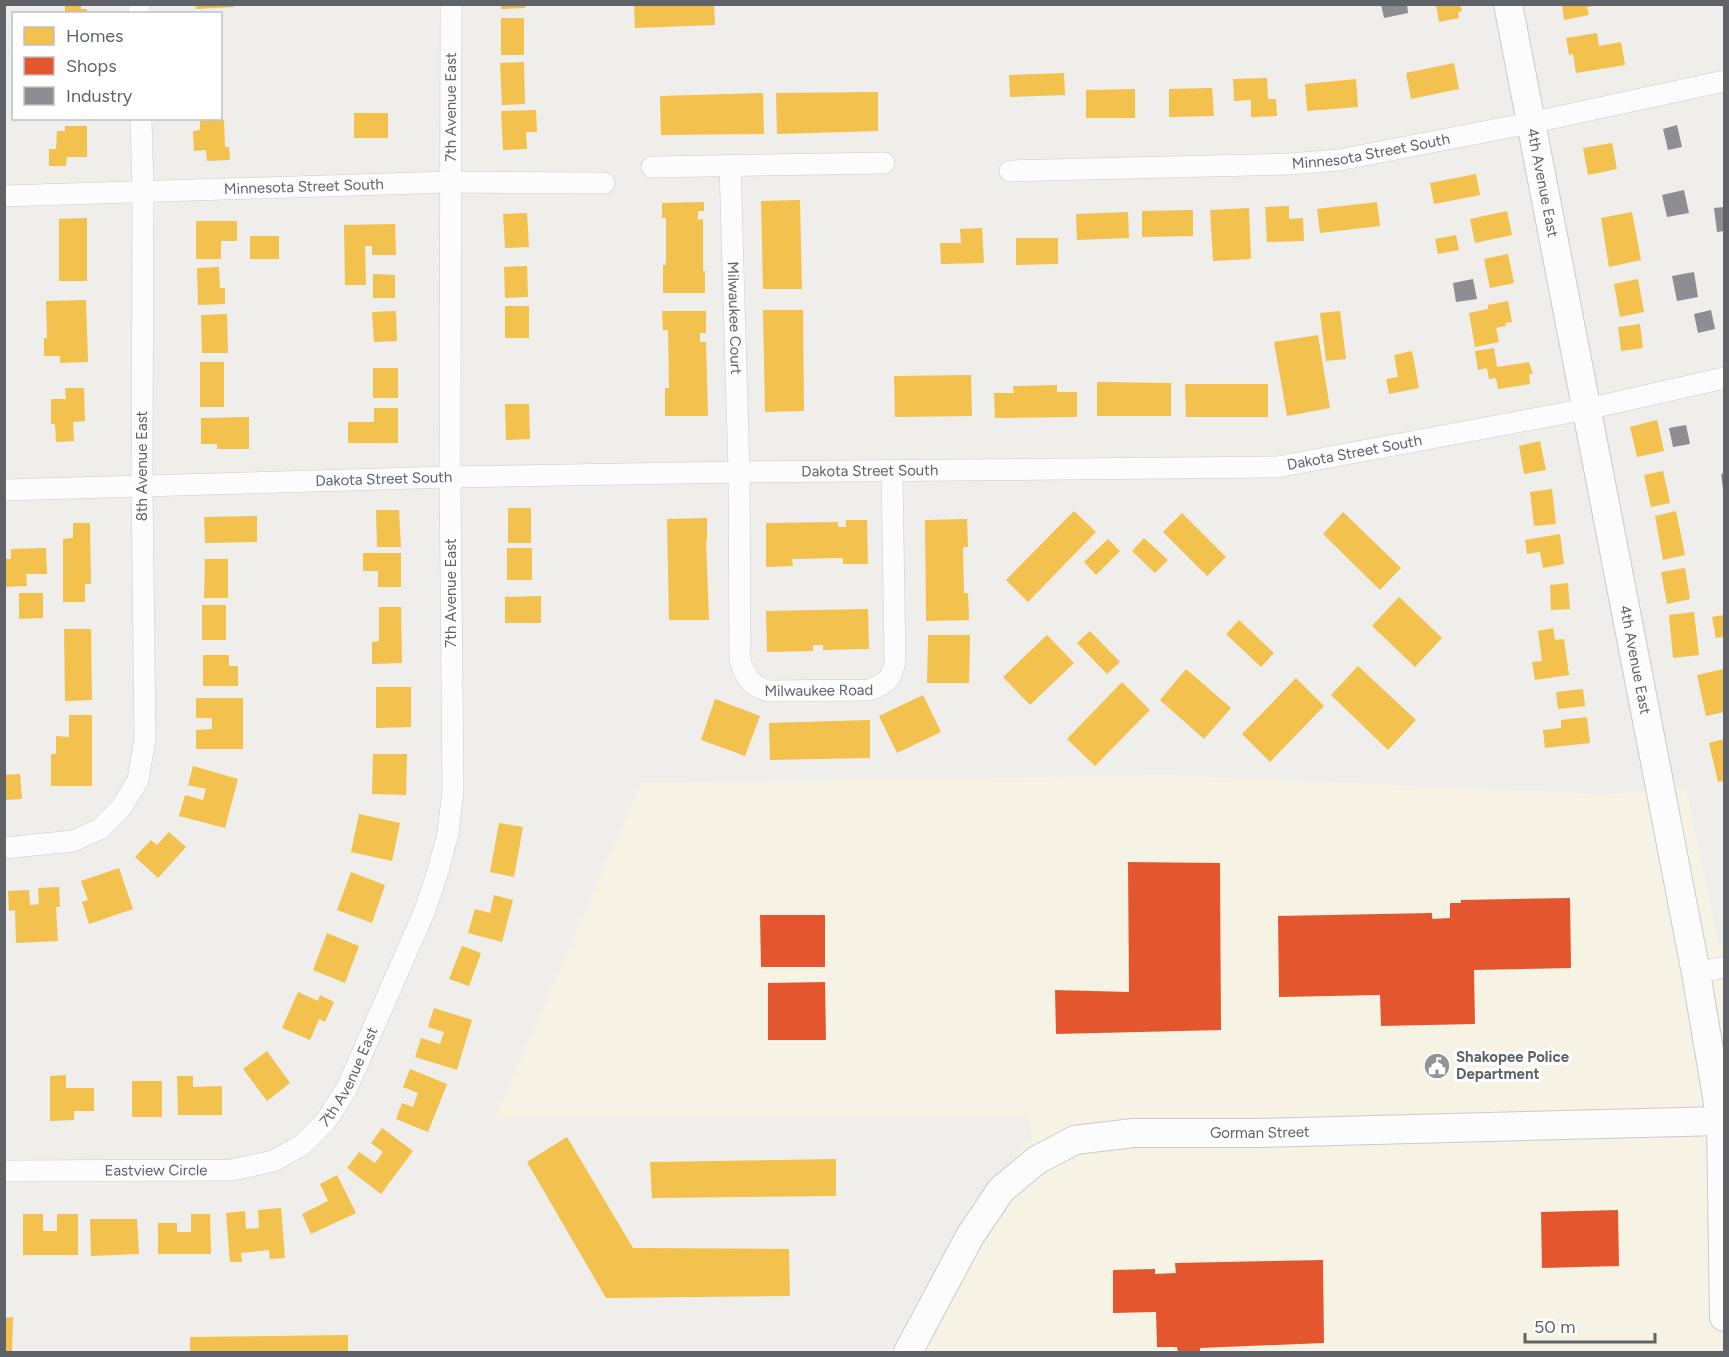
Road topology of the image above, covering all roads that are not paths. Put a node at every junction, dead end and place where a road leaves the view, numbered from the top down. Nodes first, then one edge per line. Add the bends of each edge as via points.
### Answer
1 (451, 4) edge
2 (1508, 4) edge
3 (1725, 81) edge
4 (141, 120) edge
5 (1530, 123) junction
6 (884, 163) dead end
7 (730, 165) junction
8 (652, 167) dead end
9 (1010, 171) dead end
10 (450, 182) junction
11 (603, 183) dead end
12 (143, 192) junction
13 (4, 196) edge
14 (1725, 378) edge
15 (1587, 409) junction
16 (739, 472) junction
17 (892, 472) junction
18 (450, 477) junction
19 (142, 485) junction
20 (4, 490) edge
21 (4, 848) edge
22 (1725, 967) edge
23 (1696, 973) junction
24 (1721, 1121) junction
25 (302, 1145) joint
26 (4, 1171) edge
27 (1725, 1317) edge
28 (908, 1353) edge

1 - 10 street, 7th Avenue East
2 - 5 street, 4th Avenue East
3 - 5 street, Minnesota Street South
4 - 12 street, 8th Avenue East
5 - 9 street, Minnesota Street South via 1329,161
5 - 15 street, 4th Avenue East
6 - 7 street
7 - 8 street
7 - 16 street, Milwaukee Court
10 - 11 street, Minnesota Street South
10 - 12 street, Minnesota Street South
10 - 18 street, 7th Avenue East
12 - 13 street, Minnesota Street South
12 - 19 street, 8th Avenue East
14 - 15 street, Dakota Street South
15 - 17 street, Dakota Street South via 1277,467
15 - 23 street, 4th Avenue East
16 - 17 street, Dakota Street South
16 - 17 street, Milwaukee Road via 740,660 745,676 755,687 768,691 869,690 891,676 895,662
16 - 18 street, Dakota Street South
18 - 19 street, Dakota Street South
18 - 25 street, 7th Avenue East via 453,789 448,833 425,910 347,1088 326,1122
19 - 20 street, Dakota Street South
19 - 21 street, 8th Avenue East via 145,739 138,780 121,807 100,829 73,841
22 - 23 street
23 - 24 street, 4th Avenue East
24 - 27 street, 4th Avenue East
24 - 28 street, Gorman Street via 1133,1133 1075,1140 1037,1160 1001,1190 970,1236
25 - 26 street, Eastview Circle via 273,1161 232,1170

